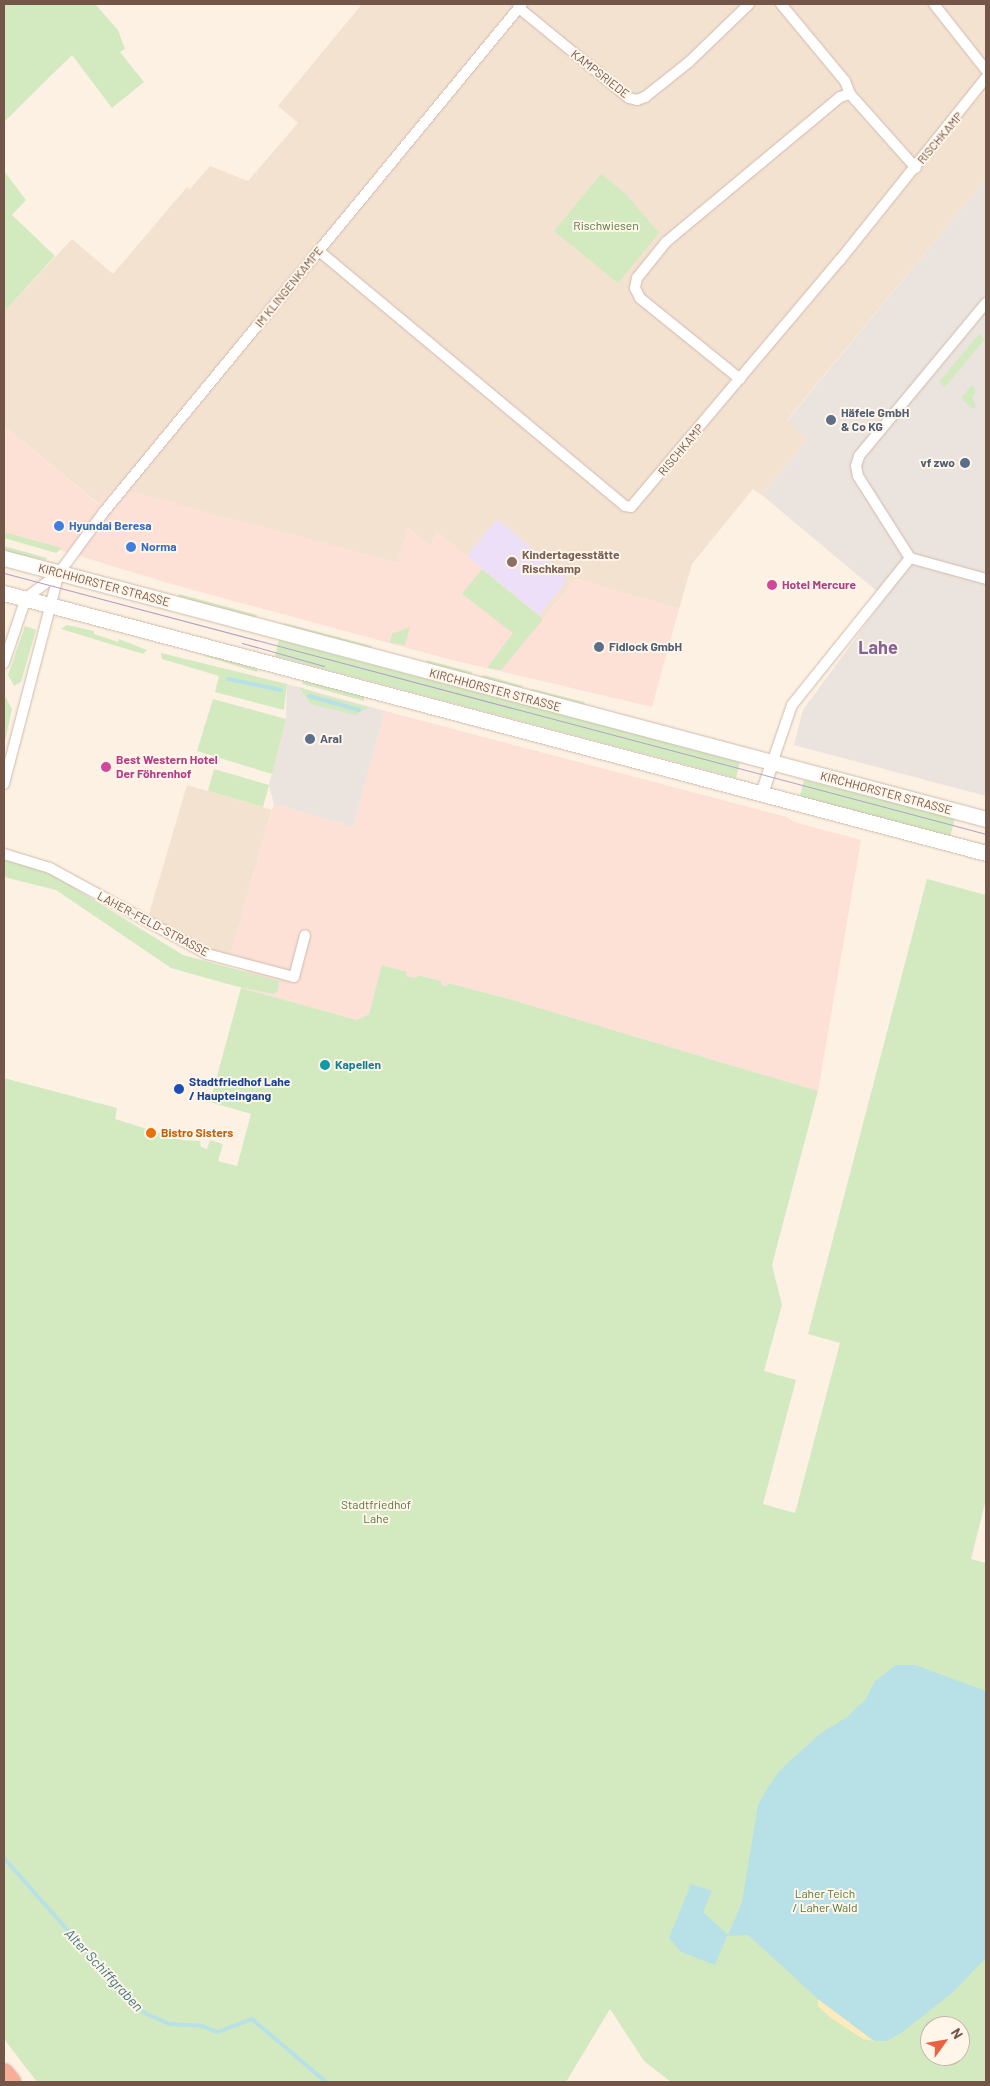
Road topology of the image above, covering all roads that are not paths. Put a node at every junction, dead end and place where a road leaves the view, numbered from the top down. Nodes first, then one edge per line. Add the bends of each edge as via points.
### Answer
1 (749, 4) edge
2 (781, 4) edge
3 (934, 4) edge
4 (520, 6) edge
5 (986, 70) edge
6 (986, 78) edge
7 (850, 94) junction
8 (916, 168) junction
9 (319, 251) junction
10 (986, 303) edge
11 (740, 379) junction
12 (4, 558) edge
13 (910, 558) junction
14 (59, 573) junction
15 (986, 579) edge
16 (4, 593) edge
17 (26, 598) junction
18 (52, 606) junction
19 (4, 664) edge
20 (772, 763) junction
21 (4, 784) edge
22 (762, 794) junction
23 (986, 819) edge
24 (986, 853) edge
25 (4, 854) edge
26 (305, 935) dead end
27 (4, 2073) edge
28 (11, 2082) edge

1 - 4 street, KAMPSRIEDE via 689,62 644,98 637,100 629,98
2 - 7 street via 845,81
3 - 5 street
4 - 9 street, IM KLINGENKAMPE
6 - 8 street, RISCHKAMP
7 - 8 street
7 - 11 street via 840,97 666,242 637,278 635,288 640,298
8 - 11 street, RISCHKAMP
9 - 11 street, RISCHKAMP via 625,506 631,507 638,502
9 - 14 street, IM KLINGENKAMPE via 103,513
10 - 13 street via 860,456 856,466 858,476
12 - 14 main road, KIRCHHORSTER STRASSE
13 - 15 street
13 - 20 street via 802,690 792,705
14 - 17 street
14 - 18 street
14 - 20 main road, KIRCHHORSTER STRASSE
16 - 17 main road
17 - 18 main road
17 - 19 street
18 - 21 street
18 - 22 main road
20 - 22 street
20 - 23 main road, KIRCHHORSTER STRASSE
22 - 24 main road
25 - 26 street, LAHER-FELD-STRASSE via 50,868 207,954 294,977
27 - 28 highway

